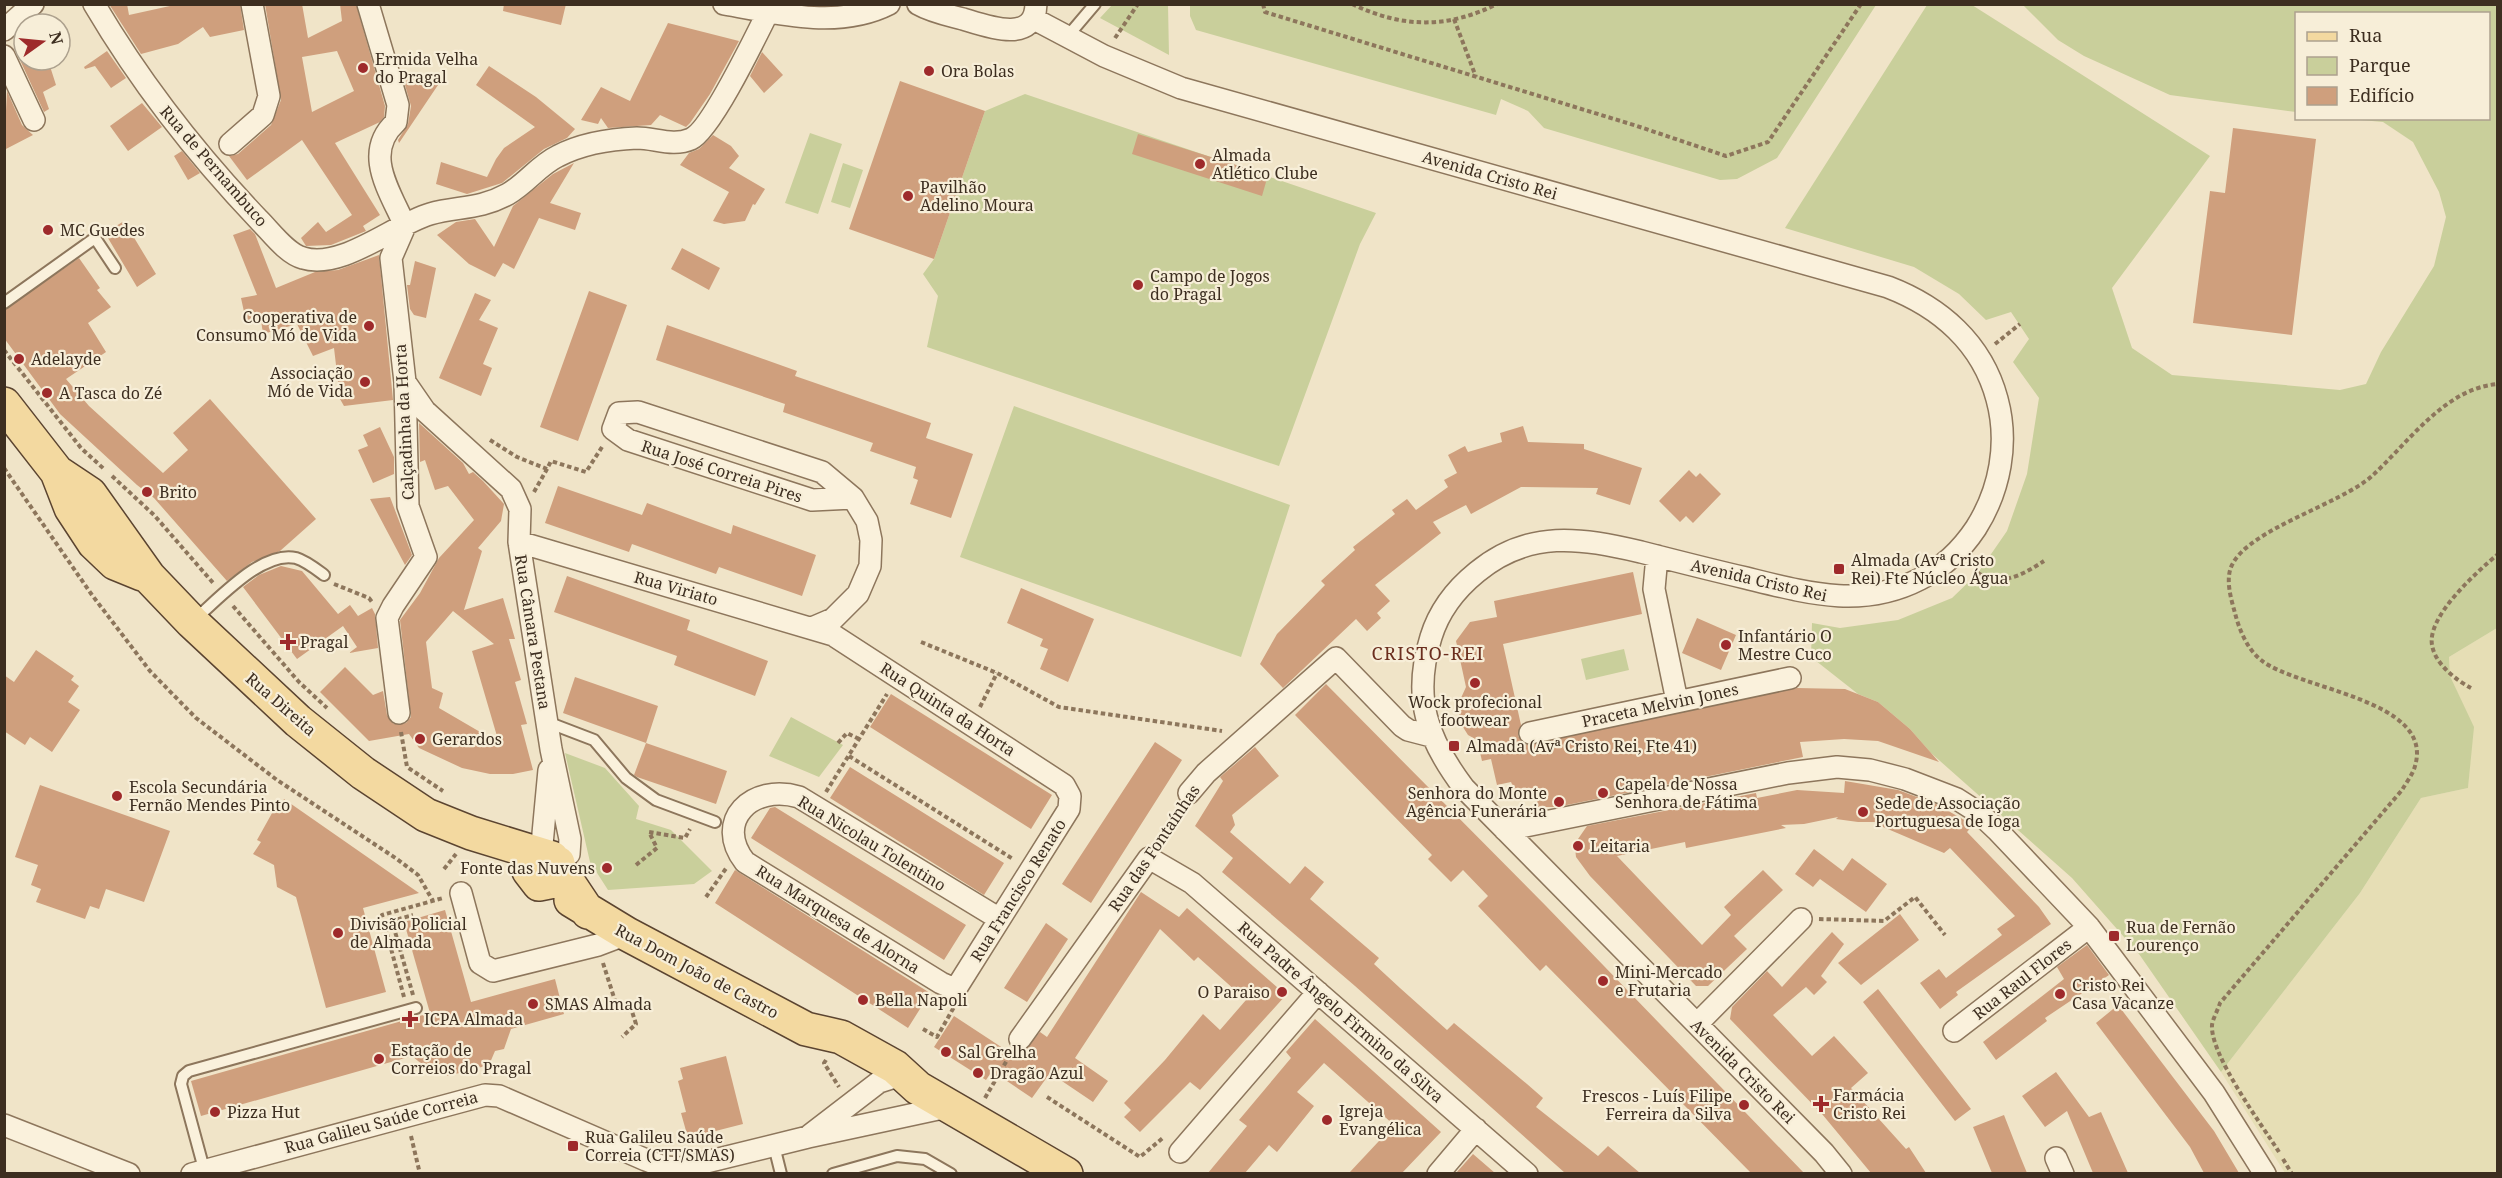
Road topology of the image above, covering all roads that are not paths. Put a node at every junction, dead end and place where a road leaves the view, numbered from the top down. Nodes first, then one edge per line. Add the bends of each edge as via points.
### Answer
1 (33, 4) edge
2 (94, 4) edge
3 (252, 4) edge
4 (368, 4) edge
5 (724, 4) edge
6 (889, 4) edge
7 (918, 4) edge
8 (1095, 4) edge
9 (768, 12) junction
10 (1035, 12) edge
11 (4, 30) edge
12 (1067, 37) junction
13 (4, 56) edge
14 (34, 120) dead end
15 (230, 144) dead end
16 (405, 226) junction
17 (115, 268) dead end
18 (4, 303) edge
19 (405, 382) junction
20 (4, 404) edge
21 (853, 498) junction
22 (519, 542) junction
23 (1657, 556) junction
24 (324, 575) road end
25 (192, 622) junction
26 (812, 628) junction
27 (833, 635) joint
28 (1790, 678) dead end
29 (1677, 701) junction
30 (399, 713) dead end
31 (547, 722) junction
32 (1530, 733) dead end
33 (1431, 736) junction
34 (1064, 784) joint
35 (1189, 793) road end
36 (715, 822) dead end
37 (1505, 830) junction
38 (737, 852) joint
39 (1149, 858) joint
40 (545, 868) junction
41 (461, 893) road end
42 (998, 918) junction
43 (1801, 920) road end
44 (2089, 927) junction
45 (612, 939) junction
46 (955, 986) joint
47 (1318, 992) junction
48 (416, 1008) dead end
49 (1697, 1024) junction
50 (1954, 1031) dead end
51 (1020, 1039) road end
52 (900, 1081) junction
53 (951, 1106) junction
54 (4, 1125) edge
55 (1476, 1129) junction
56 (808, 1137) junction
57 (774, 1146) junction
58 (1180, 1152) road end
59 (198, 1171) edge
60 (129, 1173) edge
61 (781, 1173) edge
62 (832, 1173) edge
63 (951, 1173) edge
64 (1066, 1173) edge
65 (1438, 1173) edge
66 (1527, 1173) edge
67 (1841, 1173) edge
68 (2265, 1173) edge

1 - 11 street
2 - 16 street, Rua de Pernambuco via 195,148 238,198 300,258 342,255
3 - 15 street via 269,96 263,115
4 - 16 street via 398,105 396,122 385,132 379,148 380,163
5 - 9 street
6 - 9 street via 854,17
7 - 10 street, Avenida Cristo Rei via 999,29 1019,29
8 - 12 lane
9 - 16 street via 740,69 692,139 671,143 638,138 579,147 544,164 530,180 507,194 475,208 430,214
10 - 12 street, Avenida Cristo Rei
12 - 23 street, Avenida Cristo Rei via 1181,88 1907,294 1942,315 1981,361 1991,379 2001,418 1998,478 1972,534 1926,576 1888,592 1827,597
13 - 14 street
16 - 19 street, Calçadinha da Horta via 391,258
17 - 18 lane via 95,238
19 - 22 street, Rua Câmara Pestana via 425,411 514,492 520,509
19 - 30 street, Calçadinha da Horta via 408,506 426,557 393,606 387,622
20 - 25 main road, Rua Direita via 57,472 90,494 149,578
21 - 21 street, Rua José Correia Pires via 822,472 638,412 618,413 614,429 628,440 812,500
21 - 26 street, Rua José Correia Pires via 867,521 870,566 858,594 833,619
22 - 26 street, Rua Viriato
22 - 31 street, Rua Câmara Pestana
23 - 29 street via 1654,589
23 - 33 street, Avenida Cristo Rei via 1562,539 1521,547 1483,566 1452,596 1432,632 1423,673 1425,716
24 - 25 lane via 295,558 277,558 243,577
25 - 40 main road, Rua Direita via 298,721 363,773 426,815 458,852
26 - 27 street, Rua Viriato
27 - 34 street, Rua Quinta da Horta
28 - 29 street, Praceta Melvin Jones
29 - 32 street, Praceta Melvin Jones
31 - 36 lane, Rua Câmara Pestana via 585,734 598,743 638,788 656,800
31 - 40 street, Rua Câmara Pestana via 570,839 569,854
33 - 35 street, Rua das Fontaínhas via 1402,726 1336,658 1206,773
33 - 37 street, Avenida Cristo Rei via 1464,788
34 - 42 street, Rua Francisco Renato via 1071,804
37 - 44 street via 1807,770 1870,770 1915,783 1979,813
37 - 49 street, Avenida Cristo Rei
38 - 42 street, Rua Nicolau Tolentino via 735,833 742,807 767,793 783,792 799,797
38 - 46 street, Rua Marquesa de Alorna via 745,862
39 - 47 street, Rua Padre Ângelo Firmino da Silva via 1191,883
39 - 51 street, Rua das Fontaínhas
40 - 45 main road, Rua Dom João de Castro
41 - 45 street via 480,963 493,971
42 - 46 street, Rua Francisco Renato
43 - 49 street
44 - 50 street, Rua Raul Flores
44 - 68 street via 2214,1093
45 - 52 main road, Rua Dom João de Castro via 806,1029 831,1051
47 - 55 street, Rua Padre Ângelo Firmino da Silva
47 - 58 street
48 - 59 lane via 189,1071 182,1084
49 - 67 street, Avenida Cristo Rei
52 - 53 main road, Rua Dom João de Castro
52 - 56 street, Rua Galileu Saúde Correia
53 - 56 street, Rua Galileu Saúde Correia
53 - 64 main road, Rua Dom João de Castro
54 - 60 street
55 - 65 street
55 - 66 street, Rua Padre Ângelo Firmino da Silva
56 - 57 street, Rua Galileu Saúde Correia
57 - 59 street, Rua Galileu Saúde Correia via 682,1168 664,1167 499,1096 468,1098
57 - 61 lane
62 - 63 lane via 897,1156 925,1160

